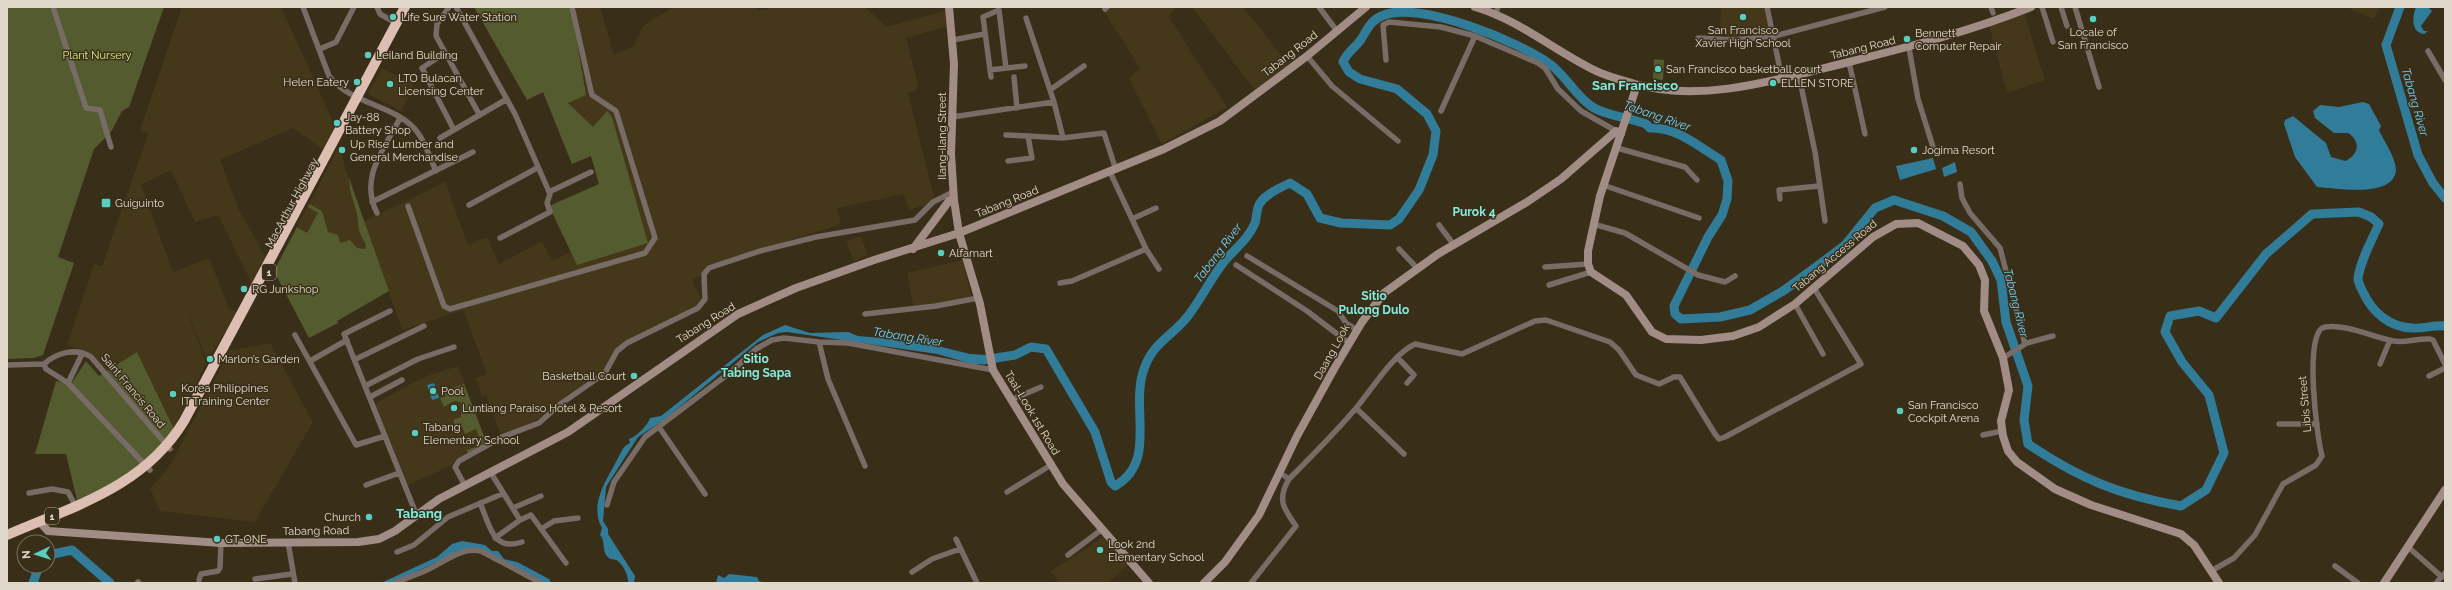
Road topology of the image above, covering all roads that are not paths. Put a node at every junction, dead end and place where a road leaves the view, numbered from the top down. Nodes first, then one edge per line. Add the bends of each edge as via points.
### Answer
1 (54, 7) edge
2 (303, 7) edge
3 (378, 7) edge
4 (405, 7) edge
5 (410, 7) edge
6 (449, 7) edge
7 (456, 7) edge
8 (572, 7) edge
9 (949, 7) edge
10 (1319, 7) edge
11 (1366, 7) edge
12 (1475, 7) edge
13 (1767, 7) edge
14 (1885, 7) edge
15 (1991, 7) edge
16 (2031, 7) edge
17 (2042, 7) edge
18 (2061, 7) edge
19 (2075, 7) edge
20 (352, 8) edge
21 (1872, 9) edge
22 (1497, 10) edge
23 (1993, 13) dead end
24 (1026, 18) dead end
25 (398, 24) junction
26 (2067, 26) dead end
27 (1337, 31) junction
28 (984, 34) junction
29 (1475, 36) junction
30 (1775, 36) junction
31 (1698, 38) dead end
32 (953, 40) junction
33 (2053, 42) dead end
34 (1909, 48) junction
35 (320, 50) junction
36 (2428, 51) dead end
37 (445, 53) junction
38 (1307, 56) junction
39 (1386, 60) dead end
40 (1849, 62) junction
41 (1025, 66) dead end
42 (1084, 66) dead end
43 (1006, 68) junction
44 (990, 70) junction
45 (1799, 76) junction
46 (991, 77) dead end
47 (1014, 77) dead end
48 (1782, 79) junction
49 (2445, 80) edge
50 (1636, 85) junction
51 (2099, 87) dead end
52 (1050, 90) junction
53 (359, 99) junction
54 (507, 99) junction
55 (1054, 102) junction
56 (1017, 108) junction
57 (1441, 111) dead end
58 (479, 114) junction
59 (952, 117) junction
60 (400, 118) junction
61 (454, 130) junction
62 (1619, 132) junction
63 (1865, 134) dead end
64 (1006, 135) dead end
65 (1028, 136) junction
66 (440, 138) dead end
67 (1063, 138) junction
68 (1398, 142) dead end
69 (111, 147) dead end
70 (1933, 147) dead end
71 (1617, 148) junction
72 (473, 152) dead end
73 (1008, 161) dead end
74 (537, 168) junction
75 (436, 171) junction
76 (1113, 171) junction
77 (591, 172) dead end
78 (1697, 180) dead end
79 (1960, 184) dead end
80 (1603, 185) junction
81 (1819, 186) junction
82 (549, 192) junction
83 (954, 196) junction
84 (1780, 199) dead end
85 (372, 202) junction
86 (469, 205) dead end
87 (408, 206) dead end
88 (1156, 208) dead end
89 (377, 213) dead end
90 (1698, 218) dead end
91 (1132, 219) junction
92 (1825, 221) dead end
93 (1438, 224) dead end
94 (1593, 224) junction
95 (959, 233) junction
96 (500, 238) dead end
97 (1454, 245) junction
98 (913, 249) junction
99 (1146, 249) junction
100 (1398, 249) dead end
101 (1247, 256) dead end
102 (1588, 264) junction
103 (1236, 265) dead end
104 (1545, 267) dead end
105 (1417, 268) junction
106 (1159, 269) dead end
107 (1591, 272) junction
108 (1735, 276) dead end
109 (1060, 283) dead end
110 (1549, 285) dead end
111 (1814, 288) junction
112 (978, 298) junction
113 (1795, 304) junction
114 (390, 311) dead end
115 (865, 314) dead end
116 (424, 326) dead end
117 (1357, 330) junction
118 (295, 334) dead end
119 (2054, 336) dead end
120 (347, 340) junction
121 (2390, 340) junction
122 (819, 342) junction
123 (1349, 343) junction
124 (2025, 344) junction
125 (454, 346) dead end
126 (82, 354) junction
127 (1822, 354) dead end
128 (1397, 357) junction
129 (2005, 357) junction
130 (356, 359) junction
131 (310, 361) junction
132 (44, 364) junction
133 (2380, 364) dead end
134 (2445, 364) edge
135 (7, 365) edge
136 (993, 367) junction
137 (2445, 368) edge
138 (2429, 376) dead end
139 (402, 380) dead end
140 (68, 383) junction
141 (1407, 383) dead end
142 (365, 386) junction
143 (1041, 387) dead end
144 (370, 397) junction
145 (1011, 400) junction
146 (1356, 408) junction
147 (2279, 424) dead end
148 (2317, 424) junction
149 (659, 427) junction
150 (2002, 431) junction
151 (1983, 435) dead end
152 (385, 436) junction
153 (168, 448) junction
154 (1404, 454) dead end
155 (1051, 465) junction
156 (866, 466) dead end
157 (148, 468) junction
158 (399, 473) junction
159 (491, 473) junction
160 (1280, 473) junction
161 (1290, 480) junction
162 (366, 484) dead end
163 (465, 486) junction
164 (2445, 490) edge
165 (1007, 492) dead end
166 (29, 493) dead end
167 (502, 494) junction
168 (706, 494) dead end
169 (541, 496) dead end
170 (480, 503) junction
171 (75, 505) junction
172 (607, 505) dead end
173 (513, 508) junction
174 (417, 516) junction
175 (578, 518) dead end
176 (520, 520) junction
177 (39, 521) junction
178 (541, 529) junction
179 (1101, 530) junction
180 (7, 535) edge
181 (495, 538) junction
182 (956, 539) dead end
183 (288, 542) junction
184 (522, 542) dead end
185 (221, 543) junction
186 (2407, 546) junction
187 (960, 549) junction
188 (397, 552) dead end
189 (1068, 555) dead end
190 (566, 564) dead end
191 (2335, 566) dead end
192 (2211, 571) junction
193 (912, 572) dead end
194 (292, 574) junction
195 (2443, 575) edge
196 (255, 579) dead end
197 (199, 580) dead end
198 (295, 583) edge
199 (394, 583) edge
200 (541, 583) edge
201 (977, 583) edge
202 (1149, 583) edge
203 (1204, 583) edge
204 (1251, 583) edge
205 (2219, 583) edge
206 (2358, 583) edge
207 (2384, 583) edge
208 (2436, 583) edge

1 - 69 street via 86,108 100,110
2 - 35 street
3 - 25 street via 380,14
4 - 25 highway, MacArthur Highway / 1
5 - 25 highway, MacArthur Highway / 1
6 - 37 street via 436,31
7 - 54 street
8 - 87 street via 590,91 616,111 653,231 655,238 644,253 450,309 444,306
9 - 32 main road, Ilang-ilang Street
10 - 27 street
11 - 27 main road, Tabang Road
12 - 22 main road, Tabang Road
13 - 30 street
14 - 21 street
15 - 23 street
16 - 34 main road, Tabang Road
17 - 33 street
18 - 26 street
19 - 51 street
20 - 35 street via 336,42
21 - 30 street
22 - 50 main road, Tabang Road via 1592,70
24 - 52 street
25 - 53 highway, MacArthur Highway / 1
27 - 38 main road, Tabang Road
28 - 32 street
28 - 43 street via 983,17 999,10
28 - 44 street
29 - 39 street via 1441,27 1389,22 1383,25
29 - 57 street
29 - 62 street via 1545,68 1558,89 1581,111
30 - 31 street via 1734,40
30 - 48 street
32 - 59 main road, Ilang-ilang Street
34 - 40 main road, Tabang Road
34 - 70 street via 1918,100
35 - 53 street via 329,76 335,84
36 - 49 street
37 - 58 street
37 - 61 street via 422,68
38 - 68 street via 1332,86
38 - 76 main road, Tabang Road via 1226,118
40 - 45 main road, Tabang Road
40 - 63 street
41 - 43 street
42 - 52 street
43 - 44 street
44 - 46 street
45 - 48 main road, Tabang Road
45 - 81 street via 1815,152
47 - 56 street
48 - 50 main road, Tabang Road via 1702,90 1667,90
50 - 62 main road via 1626,121
52 - 55 street
53 - 60 street
53 - 153 highway, MacArthur Highway / 1
54 - 58 street
54 - 74 street via 532,150
55 - 56 street
55 - 67 street
56 - 59 street
58 - 61 street
59 - 83 main road, Ilang-ilang Street
60 - 75 street via 420,136
60 - 85 street via 371,176
61 - 66 street
62 - 71 main road
62 - 97 main road, Daang Look via 1561,179
64 - 65 street
65 - 67 street
65 - 73 street via 1032,158
67 - 76 street via 1104,134
71 - 78 street via 1685,167
71 - 80 main road
72 - 75 street
74 - 82 street
74 - 86 street
75 - 85 street
76 - 91 street
76 - 95 main road, Tabang Road
77 - 82 street
79 - 124 street via 1962,198 1970,213 2000,248
80 - 90 street
80 - 94 main road
81 - 84 street via 1779,190
81 - 92 street
82 - 96 street via 547,203 550,212
83 - 95 main road, Taal-Look 1st Road
83 - 98 main road
83 - 163 street via 932,202 915,220 816,237 760,251 709,268 704,274 705,299 698,308 627,343 617,352 605,373 559,405 539,423 502,437 459,462 455,467
85 - 89 street
88 - 91 street
91 - 99 street
93 - 97 street
94 - 102 main road
94 - 108 street via 1625,233 1698,274 1725,282
95 - 98 main road, Tabang Road
95 - 112 main road, Taal-Look 1st Road
97 - 105 main road, Daang Look
98 - 159 main road, Tabang Road via 796,288 738,314 568,432
99 - 106 street
99 - 109 street via 1072,281
100 - 105 street
101 - 117 street via 1338,311 1346,323
102 - 104 street
102 - 107 main road
103 - 123 street via 1307,311
105 - 117 main road, Daang Look via 1384,293
107 - 110 street
107 - 113 main road, Tabang Access Road via 1623,291 1649,329 1666,339 1701,340 1733,336 1759,327
111 - 113 main road, Tabang Access Road
111 - 128 street via 1861,364 1719,439 1680,377 1659,384 1636,376 1619,350 1610,342 1546,320 1535,321 1462,354 1415,344
111 - 129 main road, Tabang Access Road via 1887,227 1906,222 1918,223 1963,246 1974,257 1985,280 1986,321
112 - 115 street via 936,306
112 - 136 main road, Taal-Look 1st Road
113 - 127 street
114 - 120 street via 344,334
116 - 130 street
117 - 123 main road, Daang Look
118 - 131 street
119 - 124 street
120 - 130 street
120 - 131 street
121 - 133 street
121 - 134 street, Libis Street via 2433,340
121 - 148 street, Libis Street via 2343,328 2324,327 2319,330 2312,374
122 - 136 street via 848,343
122 - 149 street via 784,338 772,340 756,349 732,371
122 - 156 street via 828,379
123 - 160 main road, Daang Look via 1297,436
124 - 129 street
125 - 142 street
126 - 132 street via 65,352
126 - 140 street
126 - 153 street, Saint Francis Road via 92,357
128 - 141 street via 1414,375
128 - 146 street
129 - 150 main road, Tabang Access Road via 2009,390 2003,411
130 - 142 street
131 - 152 street via 356,445
132 - 135 street
132 - 140 street via 46,369
136 - 145 main road, Taal-Look 1st Road
137 - 138 street
139 - 144 street
140 - 157 street
142 - 144 street
143 - 145 street
144 - 152 street
145 - 155 main road, Taal-Look 1st Road
146 - 154 street
146 - 161 street
147 - 148 street
148 - 192 street, Libis Street via 2322,456 2316,465 2283,484 2255,534 2234,558
149 - 168 street
149 - 172 street via 646,437 622,470 609,492
150 - 151 street
150 - 192 main road, Tabang Access Road via 2008,450 2017,462 2032,474 2055,489 2091,506 2181,534 2194,545
152 - 158 street
153 - 157 highway, MacArthur Highway / 1
155 - 165 street
155 - 179 main road, Taal-Look 1st Road via 1063,484
157 - 171 highway, MacArthur Highway / 1
158 - 162 street
158 - 174 street
159 - 163 main road, Tabang Road
159 - 167 street
160 - 161 street
160 - 203 main road, Daang Look via 1259,515 1225,562
161 - 204 street via 1281,495 1296,526
163 - 174 main road, Tabang Road via 439,499
164 - 186 main road
166 - 171 street via 52,489 68,492
167 - 170 street
167 - 173 street
169 - 173 street
170 - 181 street
170 - 188 street via 448,517 414,545
171 - 177 highway, MacArthur Highway / 1
173 - 176 street
174 - 183 main road, Tabang Road via 379,539 358,542
175 - 178 street via 554,521
176 - 178 street via 531,515
176 - 181 street
177 - 180 highway, MacArthur Highway / 1
177 - 185 main road, Tabang Road via 48,531
178 - 190 street
179 - 189 street
179 - 202 main road, Taal-Look 1st Road
181 - 184 street via 508,546
182 - 187 street
183 - 185 main road, Tabang Road
183 - 194 street
185 - 197 street via 220,568 218,571 204,573
186 - 195 street
186 - 207 main road
187 - 193 street via 932,559
187 - 201 street
191 - 206 street
192 - 205 main road, Tabang Access Road
194 - 196 street
194 - 198 street
195 - 208 street
199 - 200 street via 428,570 466,550 481,551

